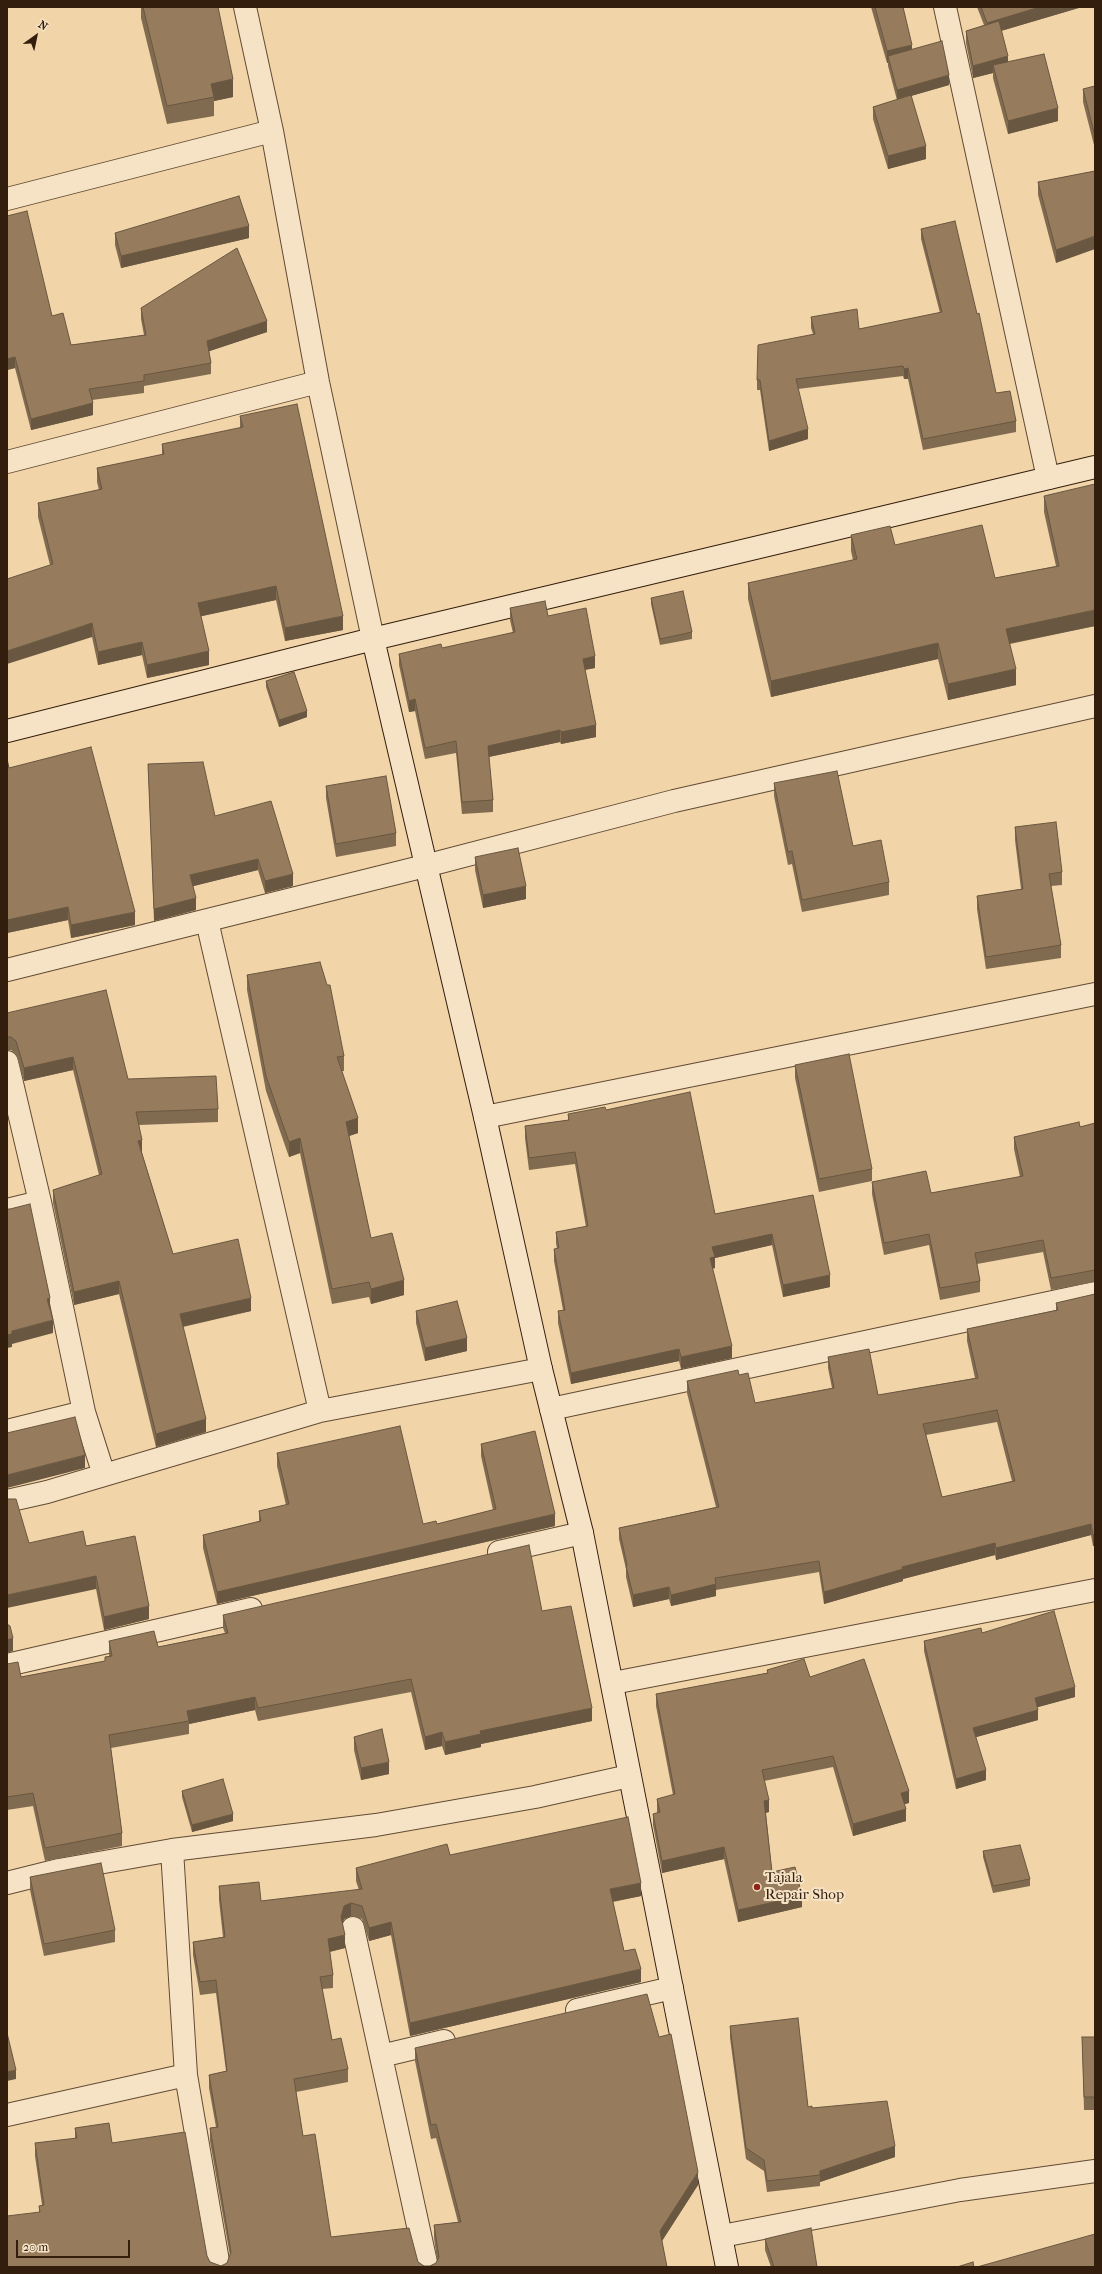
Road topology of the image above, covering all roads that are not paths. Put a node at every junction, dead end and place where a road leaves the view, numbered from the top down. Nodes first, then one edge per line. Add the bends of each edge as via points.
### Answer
1 (245, 7) edge
2 (945, 7) edge
3 (272, 131) junction
4 (7, 199) edge
5 (318, 382) junction
6 (7, 462) edge
7 (1095, 467) edge
8 (1048, 478) junction
9 (373, 639) junction
10 (1095, 706) edge
11 (7, 731) edge
12 (425, 866) junction
13 (207, 921) junction
14 (7, 970) edge
15 (1095, 994) edge
16 (7, 1062) edge
17 (485, 1117) junction
18 (40, 1202) junction
19 (7, 1210) edge
20 (1095, 1294) edge
21 (541, 1368) junction
22 (551, 1409) junction
23 (320, 1411) junction
24 (84, 1412) junction
25 (7, 1432) edge
26 (104, 1475) junction
27 (7, 1502) edge
28 (582, 1533) junction
29 (481, 1556) edge
30 (1095, 1590) edge
31 (271, 1604) edge
32 (7, 1665) edge
33 (612, 1683) junction
34 (629, 1776) junction
35 (172, 1850) junction
36 (7, 1883) edge
37 (353, 1928) dead end
38 (672, 1988) junction
39 (557, 2015) edge
40 (466, 2036) edge
41 (381, 2056) junction
42 (186, 2075) junction
43 (7, 2115) edge
44 (1095, 2171) edge
45 (722, 2236) junction
46 (219, 2267) edge
47 (427, 2267) edge
48 (727, 2267) edge

1 - 3 street
2 - 8 street
3 - 4 street
3 - 5 street
5 - 6 street
5 - 9 street
7 - 8 street
8 - 9 street
9 - 11 street
9 - 12 street
10 - 12 street via 674,801
12 - 13 street
12 - 17 street
13 - 14 street
13 - 23 street
15 - 17 street
16 - 18 street
17 - 21 street
18 - 19 street
18 - 24 street
20 - 22 street
21 - 22 street
21 - 23 street
22 - 28 street
23 - 26 street
24 - 25 street
24 - 26 street
26 - 27 street
28 - 29 street
28 - 33 street
30 - 33 street
31 - 32 street
33 - 34 street
34 - 35 street via 534,1797 376,1825
34 - 38 street
35 - 36 street via 59,1870
35 - 42 street
37 - 41 street
38 - 39 street
38 - 45 street
40 - 41 street
41 - 47 street
42 - 43 street
42 - 46 street
44 - 45 street via 960,2190
45 - 48 street

